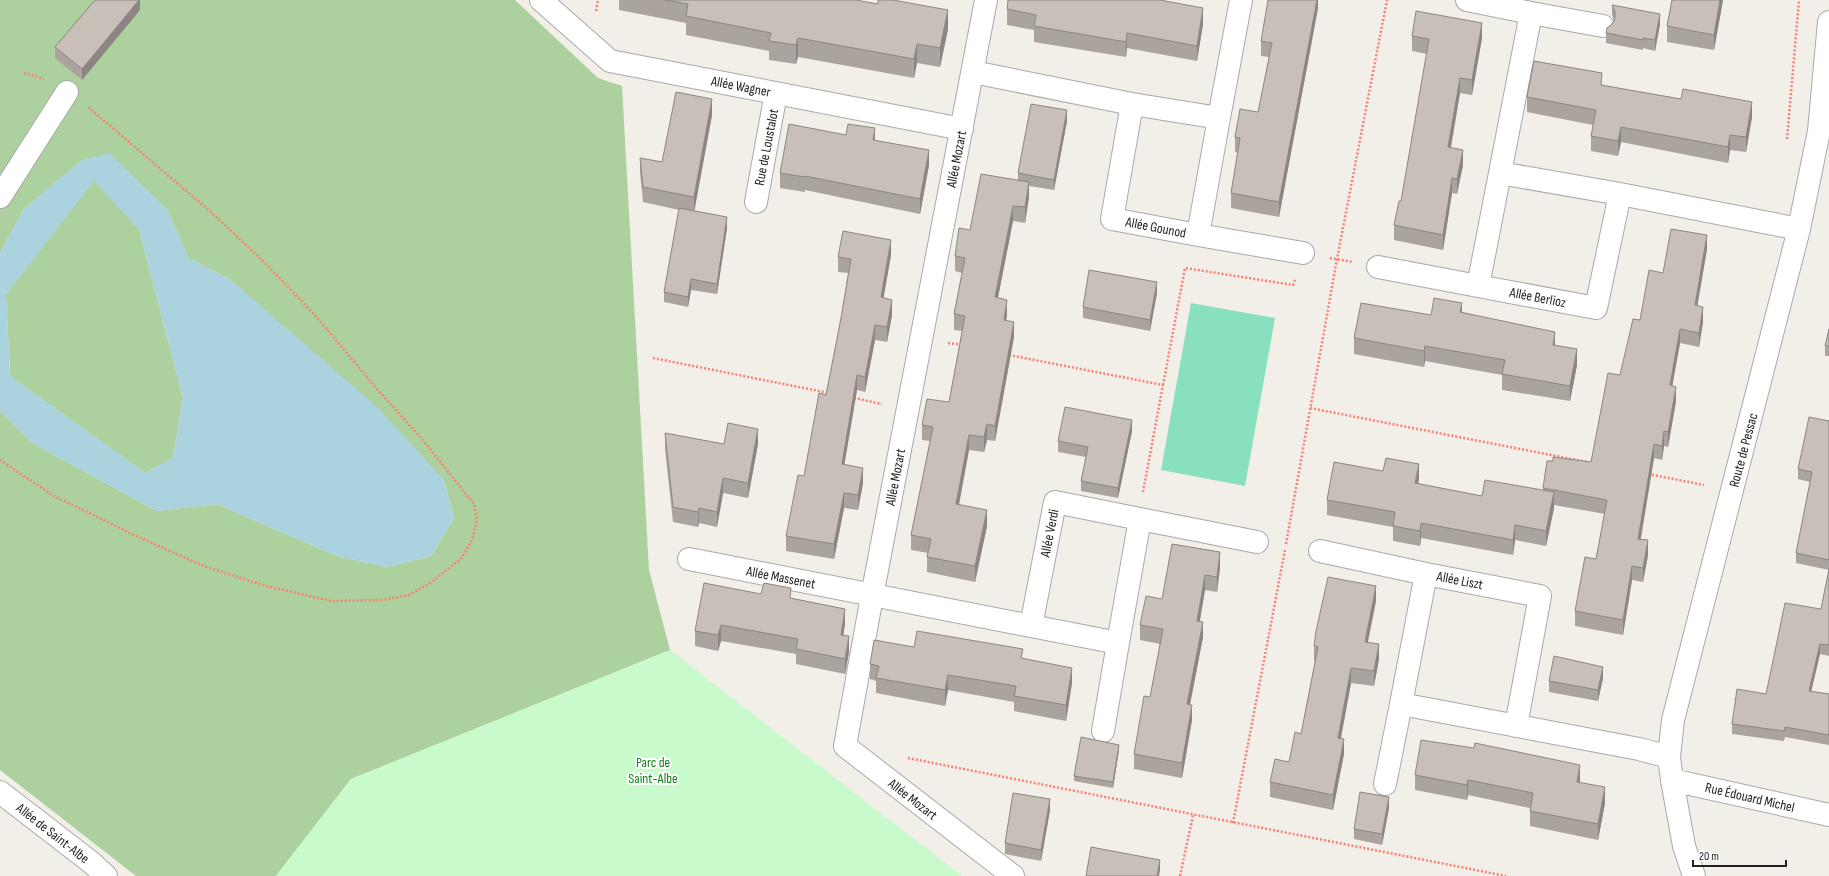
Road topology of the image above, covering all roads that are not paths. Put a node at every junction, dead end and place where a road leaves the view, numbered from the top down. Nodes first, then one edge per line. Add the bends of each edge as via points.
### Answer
1 (541, 0) edge
2 (986, 0) edge
3 (1241, 0) edge
4 (1467, 0) edge
5 (1531, 13) junction
6 (1829, 22) edge
7 (1603, 26) dead end
8 (973, 72) junction
9 (67, 92) road end
10 (776, 93) junction
11 (1132, 104) junction
12 (1219, 118) junction
13 (962, 129) junction
14 (1500, 173) junction
15 (1620, 194) junction
16 (0, 197) edge
17 (756, 202) dead end
18 (1799, 229) junction
19 (1198, 235) junction
20 (1303, 253) road end
21 (1378, 267) road end
22 (1478, 286) junction
23 (1141, 509) junction
24 (1257, 542) road end
25 (1320, 551) road end
26 (689, 559) dead end
27 (1426, 574) junction
28 (872, 596) junction
29 (1031, 626) junction
30 (1118, 643) junction
31 (1401, 704) junction
32 (1516, 726) junction
33 (1103, 731) dead end
34 (1669, 757) junction
35 (1672, 780) junction
36 (1386, 784) dead end
37 (0, 792) edge
38 (1829, 815) edge
39 (93, 872) edge
40 (1013, 876) edge
41 (1694, 876) edge

1 - 10 street, Allée Wagner via 610,61
2 - 8 street, Allée Mozart
3 - 12 street, Allée Gounod
4 - 5 street
5 - 7 street
5 - 14 street
6 - 18 street, Route de Pessac via 1819,131
8 - 11 street
8 - 13 street, Allée Mozart
9 - 16 street
10 - 13 street, Allée Wagner
10 - 17 street, Rue de Loustalot
11 - 12 street
11 - 19 street, Allée Gounod via 1112,219
12 - 19 street, Allée Gounod
13 - 28 street, Allée Mozart
14 - 15 street
14 - 22 street
15 - 18 street
15 - 22 street, Allée Berlioz via 1596,308
18 - 34 street, Route de Pessac via 1673,720
19 - 20 street
21 - 22 street
23 - 24 street, Allée Verdi
23 - 29 street, Allée Verdi via 1055,502
23 - 30 street
25 - 27 street
26 - 28 street, Allée Massenet
27 - 31 street, Allée Liszt
27 - 32 street, Allée Liszt via 1540,596
28 - 29 street
28 - 40 street, Allée Mozart via 845,746
29 - 30 street
30 - 33 street
31 - 32 street
31 - 36 street, Allée Liszt
32 - 34 street
34 - 35 street, Route de Pessac
35 - 38 street, Rue Édouard Michel
35 - 41 street, Route de Pessac via 1684,846
37 - 39 street, Allée de Saint-Albe

